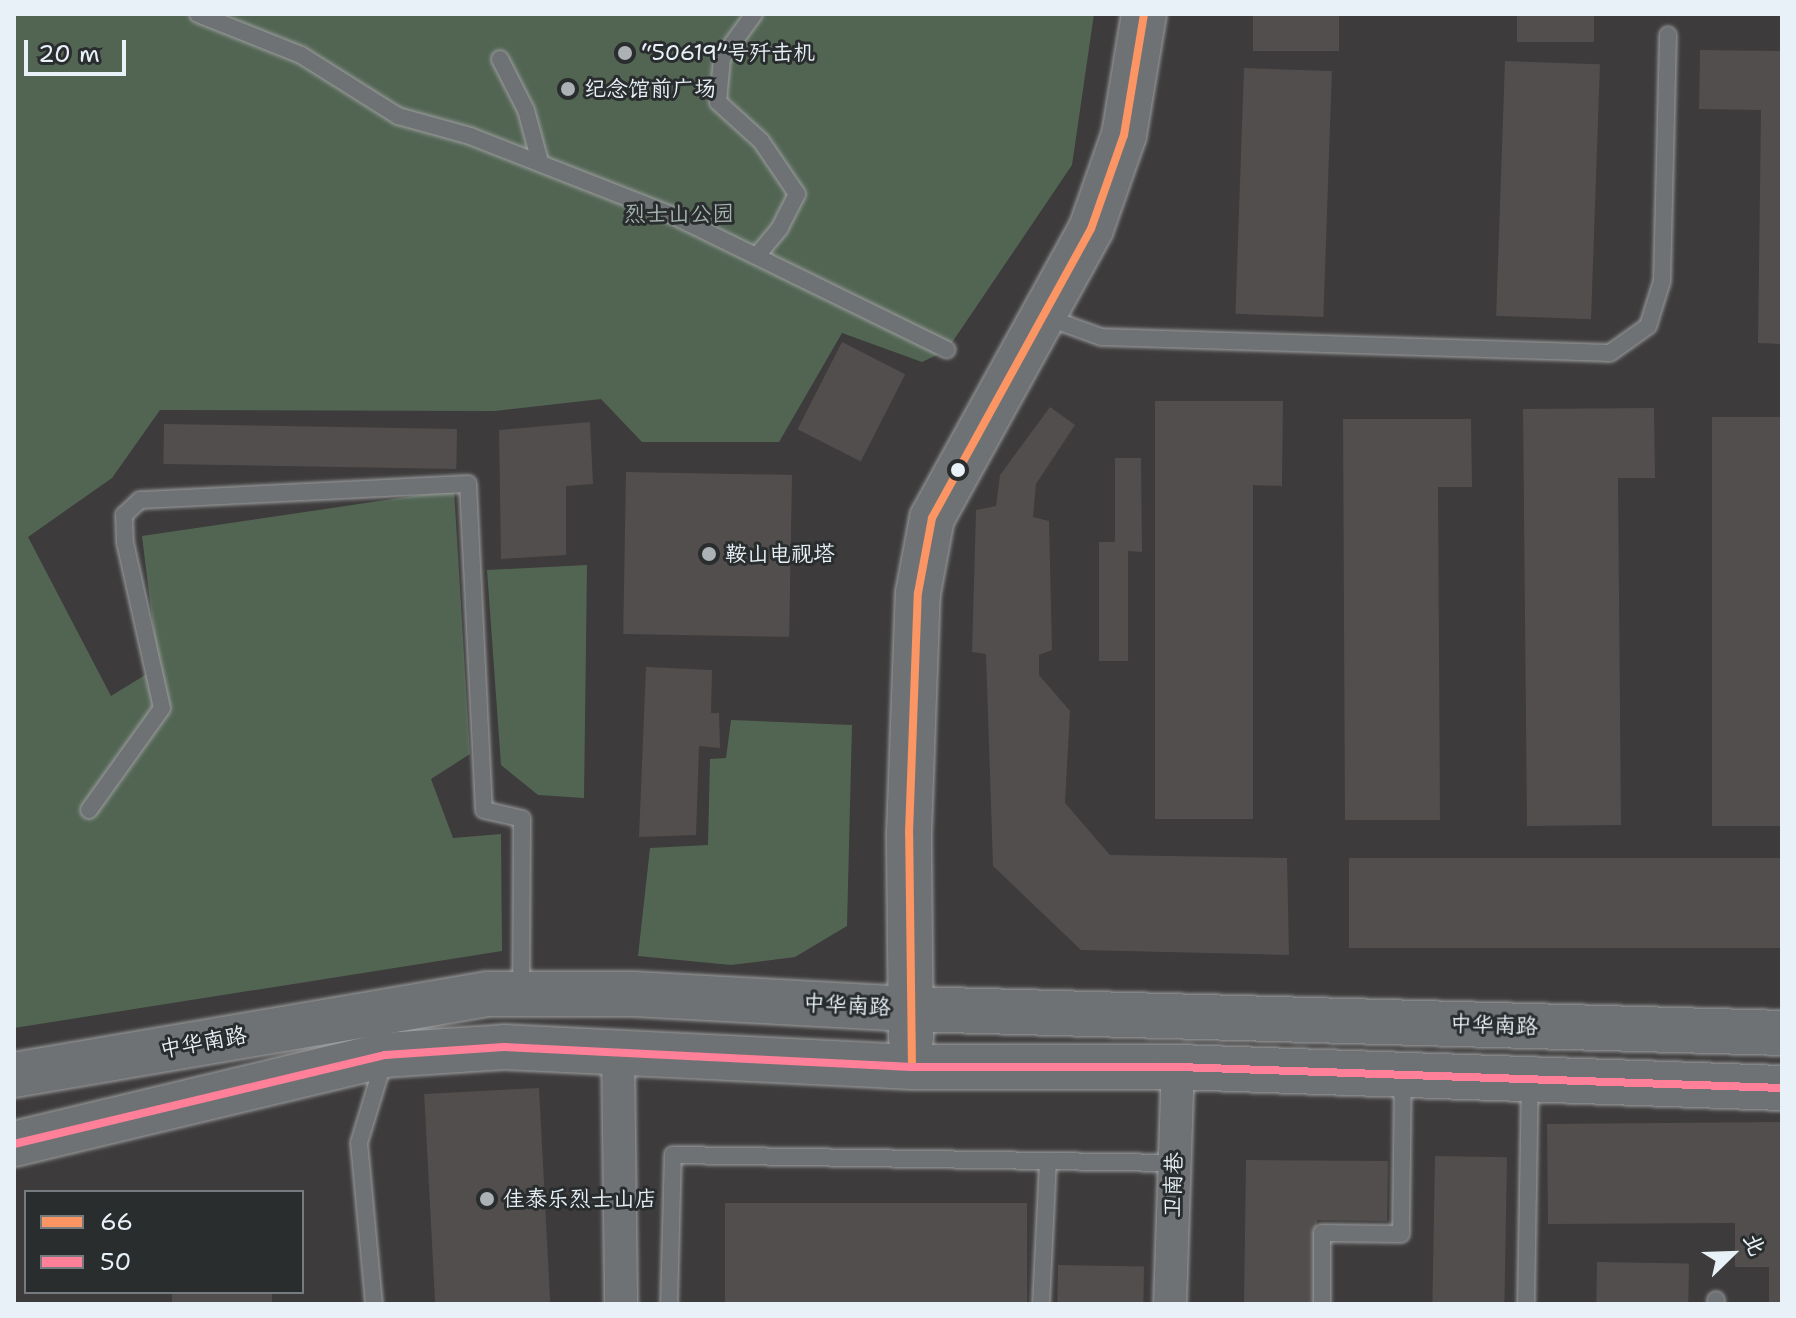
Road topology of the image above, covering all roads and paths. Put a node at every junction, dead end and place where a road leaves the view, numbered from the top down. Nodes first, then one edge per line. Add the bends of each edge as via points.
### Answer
1 (198, 14) edge
2 (754, 14) edge
3 (1144, 14) edge
4 (1668, 35) dead end
5 (500, 59) dead end
6 (540, 162) junction
7 (758, 254) junction
8 (1042, 315) junction
9 (947, 350) dead end
10 (89, 810) dead end
11 (521, 994) junction
12 (909, 1009) junction
13 (1782, 1033) edge
14 (618, 1050) junction
15 (385, 1055) junction
16 (912, 1067) junction
17 (1178, 1067) junction
18 (1403, 1072) junction
19 (14, 1075) edge
20 (1530, 1075) junction
21 (1782, 1088) edge
22 (14, 1144) edge
23 (1048, 1161) junction
24 (1173, 1163) junction
25 (374, 1304) edge
26 (621, 1304) edge
27 (669, 1304) edge
28 (1041, 1304) edge
29 (1170, 1304) edge
30 (1322, 1304) edge
31 (1526, 1304) edge

1 - 6 lane via 301,55 398,116
2 - 7 lane via 722,58 718,102 761,141 797,194 780,228
3 - 8 main road via 1124,135 1091,229
4 - 8 lane via 1662,281 1648,326 1610,353 1101,337
5 - 6 lane via 526,110
6 - 7 lane
7 - 9 lane
8 - 12 main road via 932,518 918,609
10 - 11 lane via 162,708 125,543 124,515 140,500 468,484 484,810 522,819
11 - 12 main road, 中华南路 via 633,994
11 - 19 main road, 中华南路 via 486,994
12 - 13 main road, 中华南路
12 - 16 main road
14 - 15 main road via 504,1047
14 - 16 main road
14 - 26 street
15 - 22 main road
15 - 25 lane via 359,1143
16 - 17 main road
17 - 18 main road
17 - 24 street, 卫南巷
18 - 20 main road
18 - 30 lane via 1401,1234 1322,1233
20 - 21 main road
20 - 31 lane
23 - 24 lane
23 - 27 lane via 673,1155
23 - 28 lane
24 - 29 street, 卫南巷

